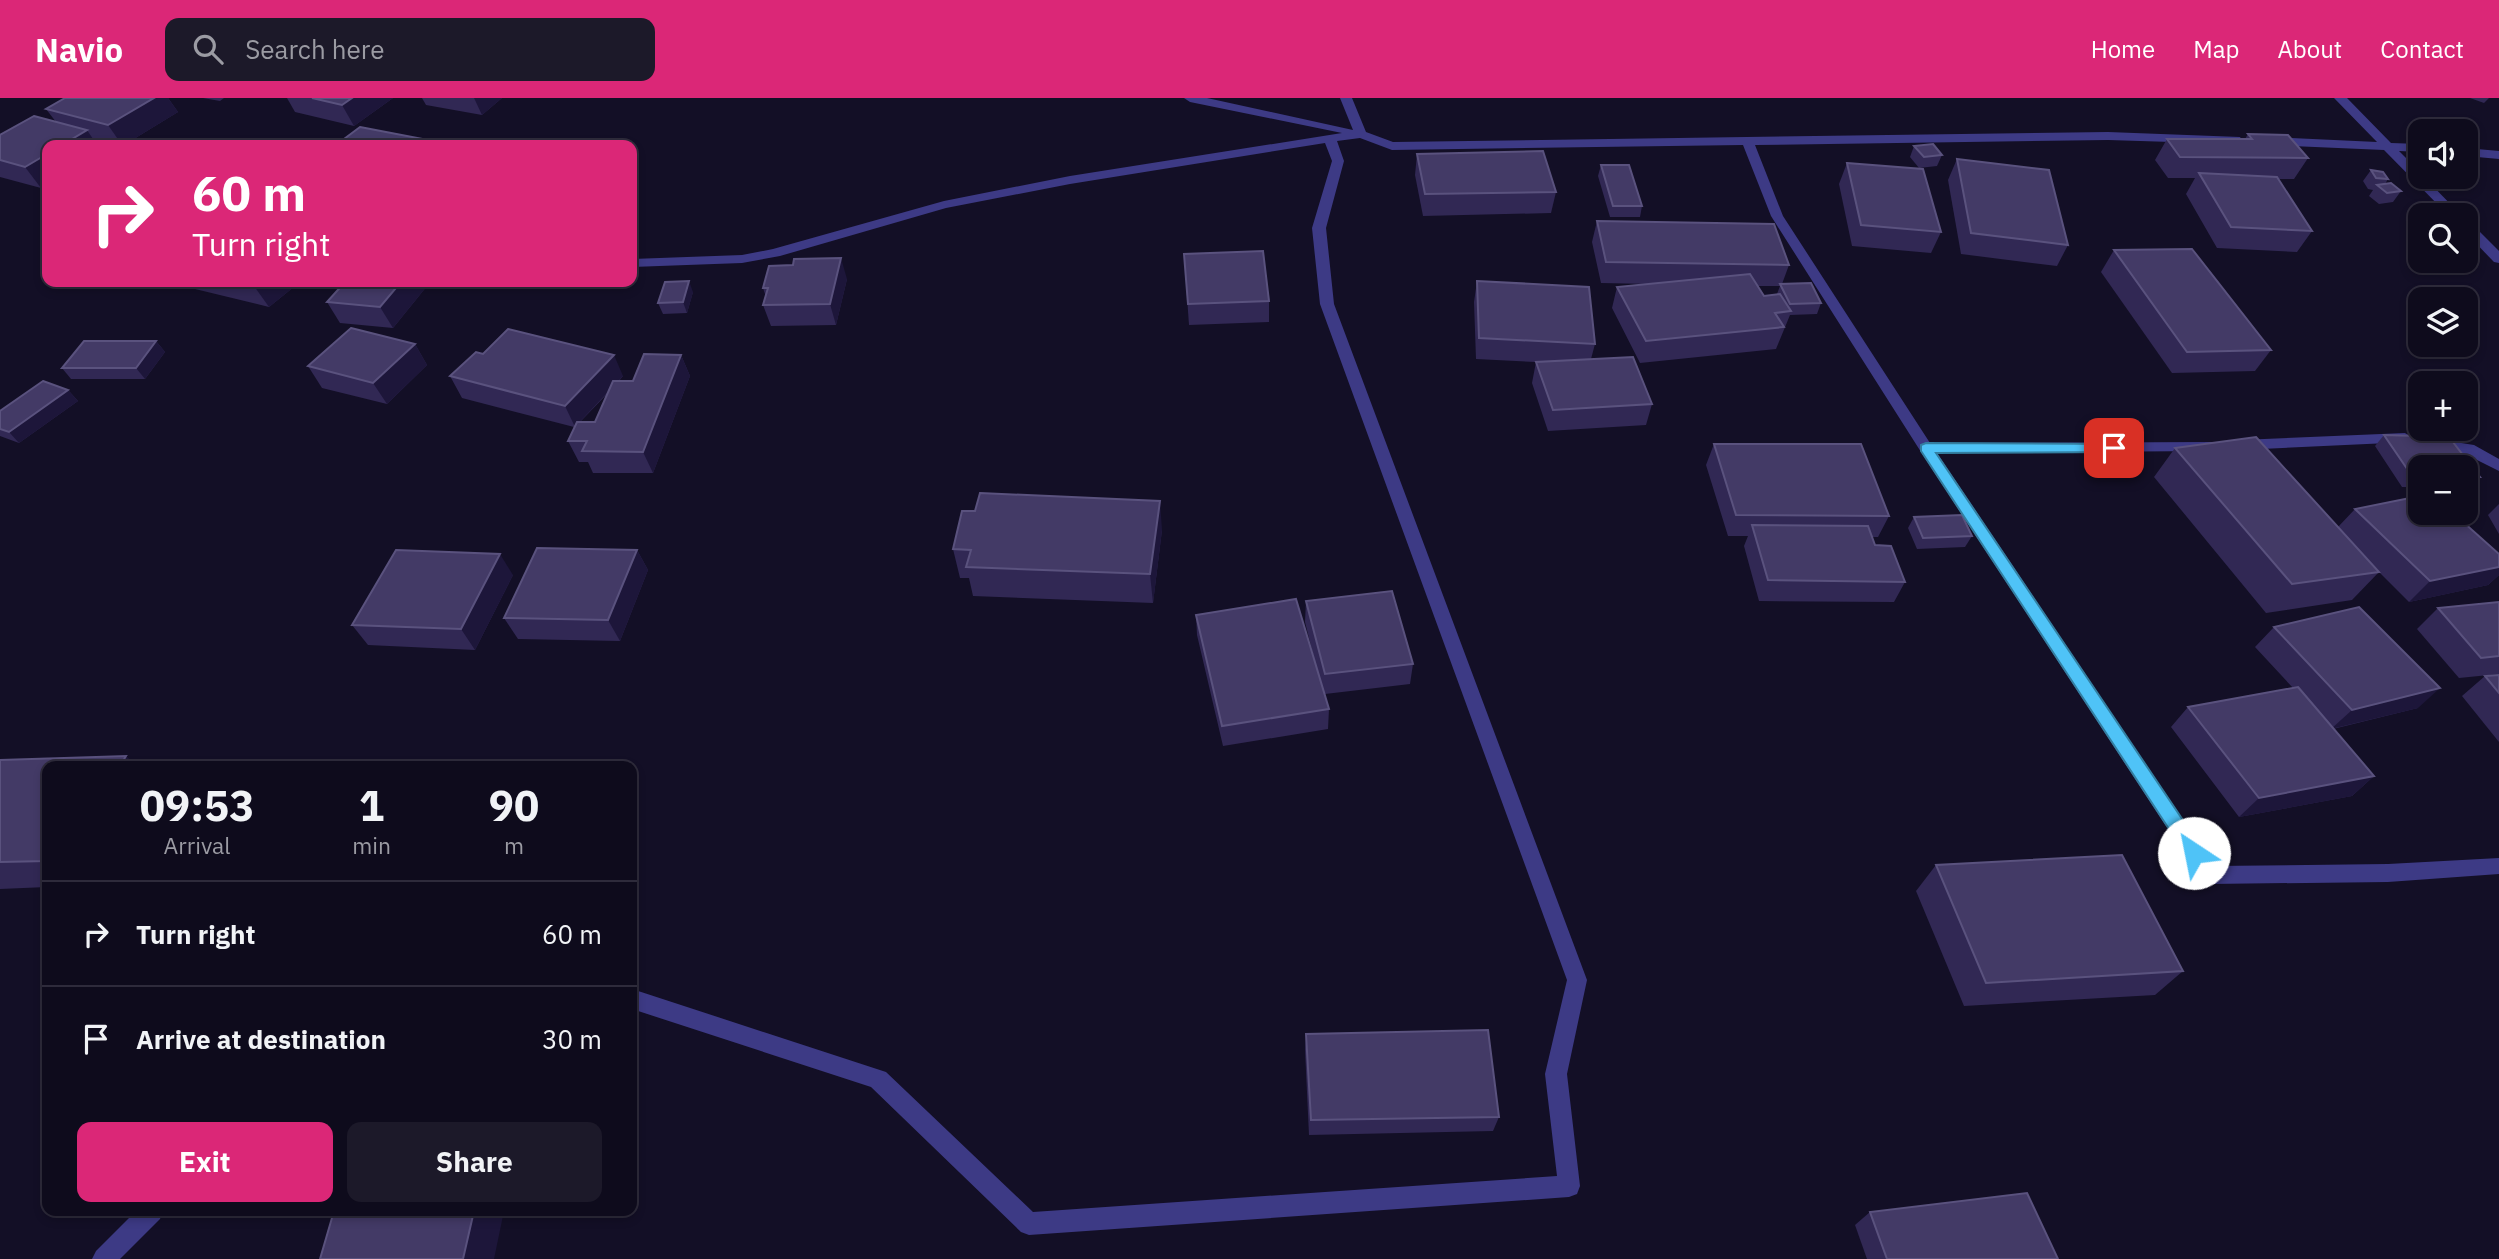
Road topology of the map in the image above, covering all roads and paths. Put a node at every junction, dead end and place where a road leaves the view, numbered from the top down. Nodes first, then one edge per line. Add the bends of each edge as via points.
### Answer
1 (1190, 98) edge
2 (1346, 98) edge
3 (2340, 98) edge
4 (1361, 134) junction
5 (1330, 139) junction
6 (1748, 141) junction
7 (2384, 145) junction
8 (2408, 147) edge
9 (2478, 153) edge
10 (2499, 155) edge
11 (2443, 203) edge
12 (2478, 238) edge
13 (2499, 259) edge
14 (637, 263) edge
15 (1926, 448) junction
16 (2499, 466) edge
17 (2499, 866) edge
18 (637, 1001) edge
19 (147, 1216) edge
20 (104, 1259) edge

1 - 4 street
2 - 4 street
3 - 7 street
4 - 5 street
4 - 6 street via 1392,146
5 - 14 street via 944,205 775,253 741,259
5 - 18 street via 1338,161 1319,228 1327,304 1577,980 1556,1074 1569,1186 1029,1223 878,1079
6 - 7 street via 2108,136
6 - 15 street via 1777,216
7 - 8 street
7 - 11 street
9 - 10 street
12 - 13 street
15 - 16 street via 2231,446 2403,438 2469,449
15 - 17 street via 2209,875 2388,873
19 - 20 street

